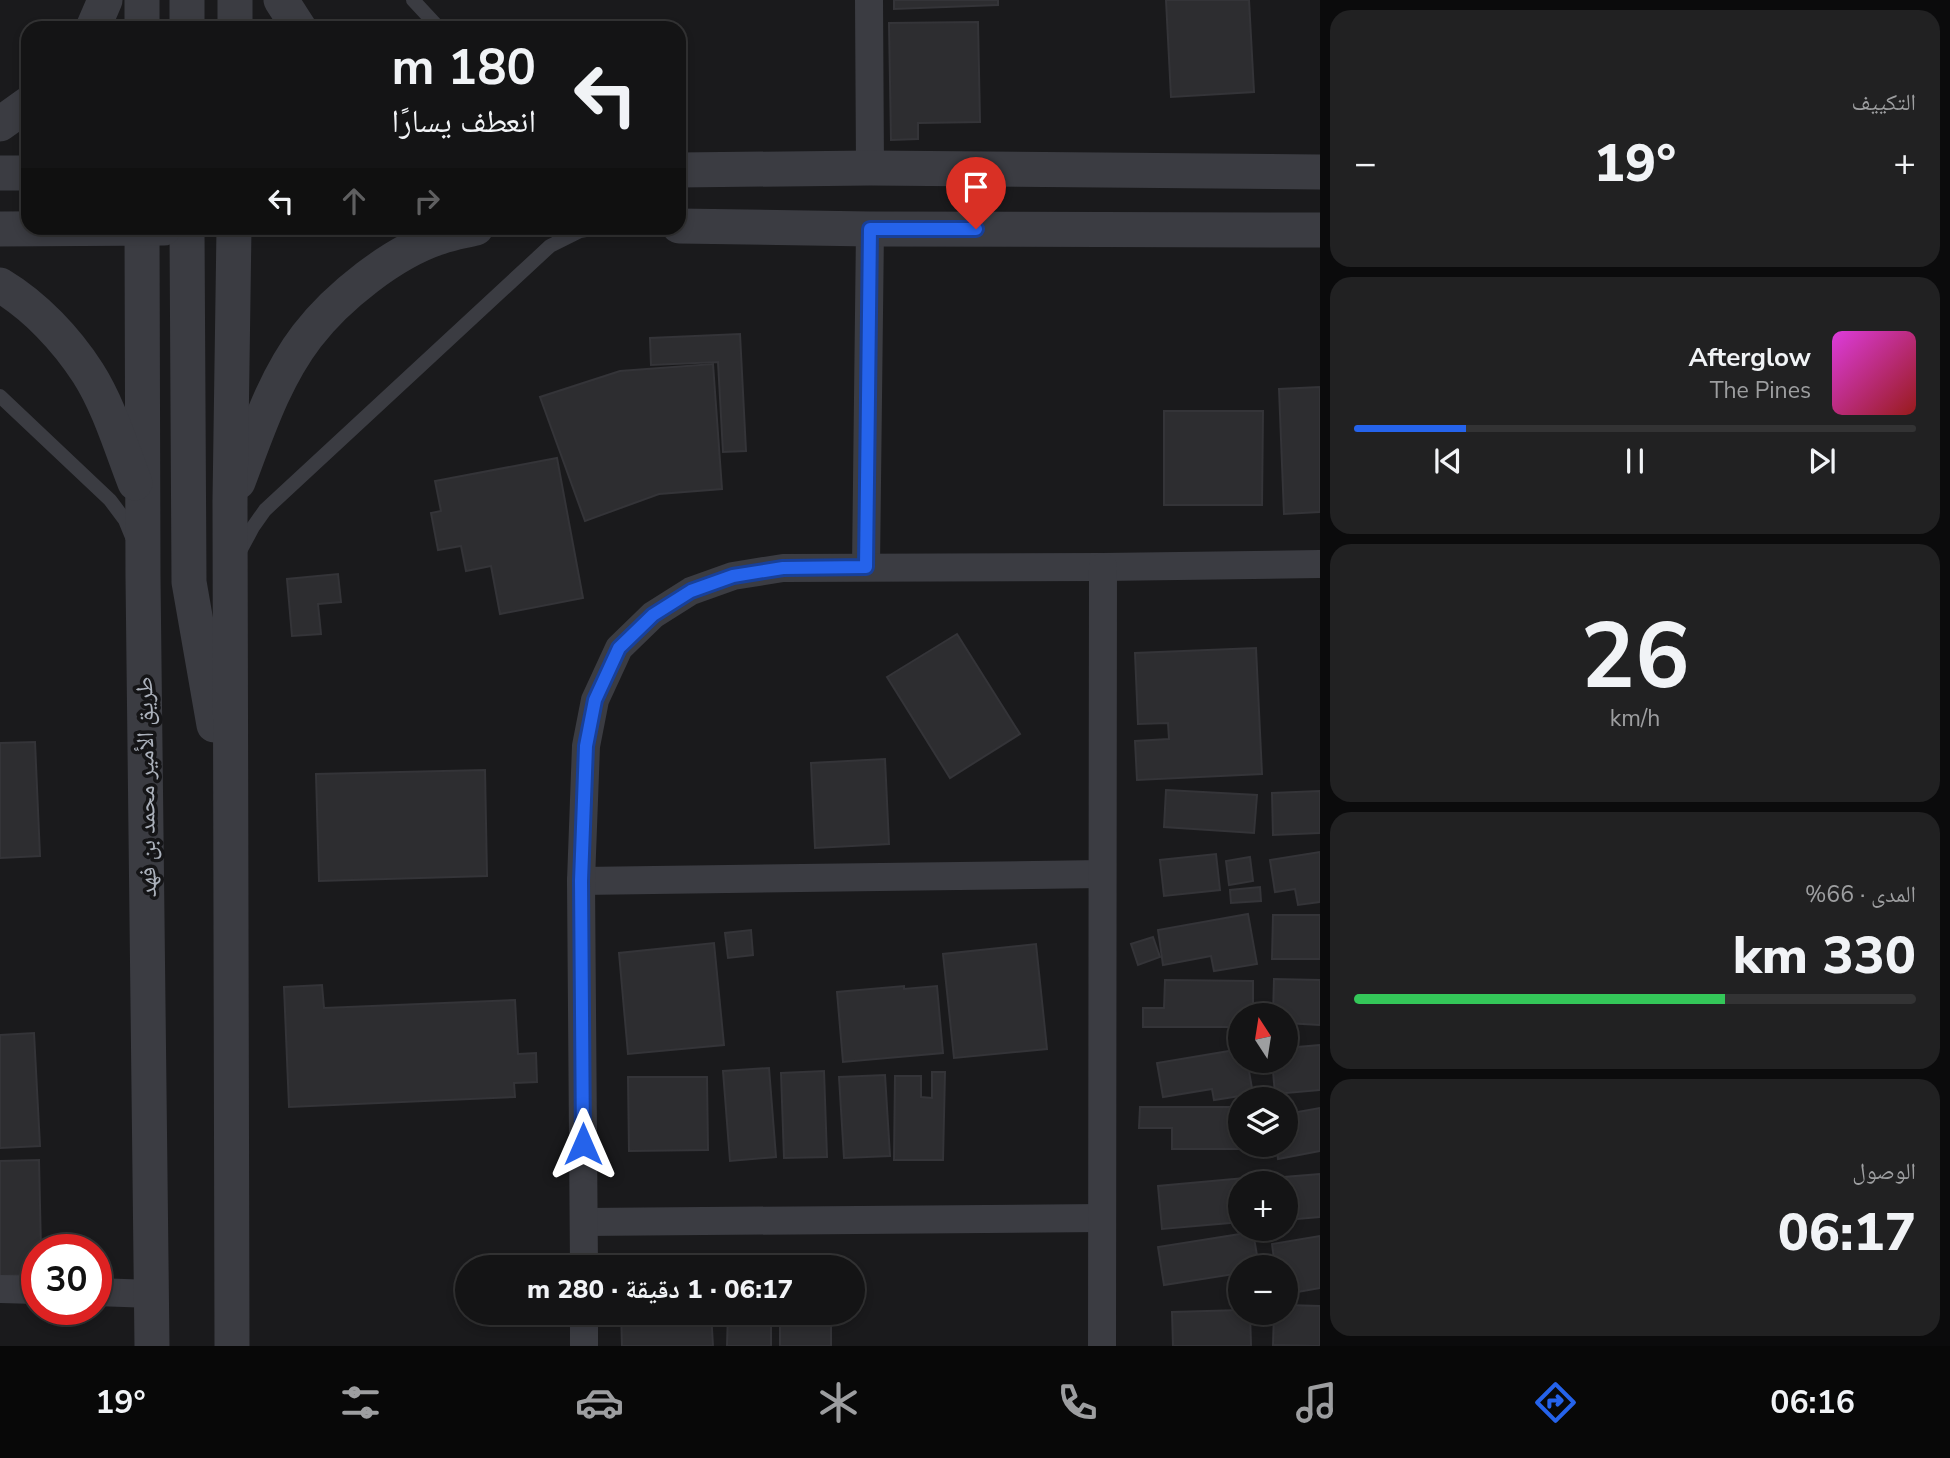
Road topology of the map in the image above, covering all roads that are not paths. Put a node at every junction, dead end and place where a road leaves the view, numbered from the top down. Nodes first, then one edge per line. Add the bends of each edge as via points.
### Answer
1 (104, 0) edge
2 (142, 0) edge
3 (187, 0) edge
4 (235, 0) edge
5 (281, 0) edge
6 (412, 0) edge
7 (869, 0) edge
8 (96, 21) edge
9 (142, 21) edge
10 (187, 21) edge
11 (234, 21) edge
12 (294, 21) edge
13 (432, 21) edge
14 (21, 109) edge
15 (0, 124) edge
16 (870, 167) junction
17 (686, 170) edge
18 (1320, 172) edge
19 (0, 173) edge
20 (21, 173) edge
21 (686, 226) edge
22 (0, 229) edge
23 (21, 229) edge
24 (870, 229) junction
25 (1320, 230) edge
26 (143, 235) edge
27 (187, 235) edge
28 (233, 235) edge
29 (446, 235) edge
30 (572, 235) edge
31 (0, 285) edge
32 (0, 396) edge
33 (230, 501) junction
34 (143, 502) junction
35 (1320, 564) edge
36 (866, 567) junction
37 (1103, 567) junction
38 (143, 577) junction
39 (230, 577) junction
40 (231, 818) junction
41 (1102, 874) junction
42 (581, 881) junction
43 (1102, 1218) junction
44 (584, 1223) junction
45 (584, 1255) edge
46 (0, 1289) edge
47 (21, 1290) edge
48 (112, 1293) edge
49 (152, 1294) junction
50 (584, 1325) edge
51 (152, 1346) edge
52 (232, 1346) edge
53 (584, 1346) edge
54 (1102, 1346) edge

1 - 8 street
2 - 9 street
3 - 10 street
4 - 11 street
5 - 12 street
6 - 13 lane
7 - 16 street
14 - 15 street
16 - 17 street
16 - 18 street
19 - 20 street
21 - 24 street
22 - 23 street
24 - 25 street
24 - 36 street
26 - 34 street, طريق الأمير محمد بن فهد
27 - 40 street via 189,582
28 - 33 street
29 - 33 street via 397,257 366,279 334,305 307,336 267,406
30 - 39 lane via 550,246 265,510 242,546
31 - 34 street via 42,317 89,374
32 - 38 lane via 110,500 125,520
33 - 39 street
34 - 38 street, طريق الأمير محمد بن فهد
35 - 37 street
36 - 37 street
36 - 42 street via 783,568 733,576 681,597 653,615 619,648 595,700 586,746
37 - 41 street
38 - 49 street, طريق الأمير محمد بن فهد
39 - 40 street
40 - 52 street
41 - 42 street
41 - 43 street
42 - 44 street
43 - 44 street
43 - 54 street
44 - 45 street
46 - 47 street
48 - 49 street
49 - 51 street, طريق الأمير محمد بن فهد
50 - 53 street

